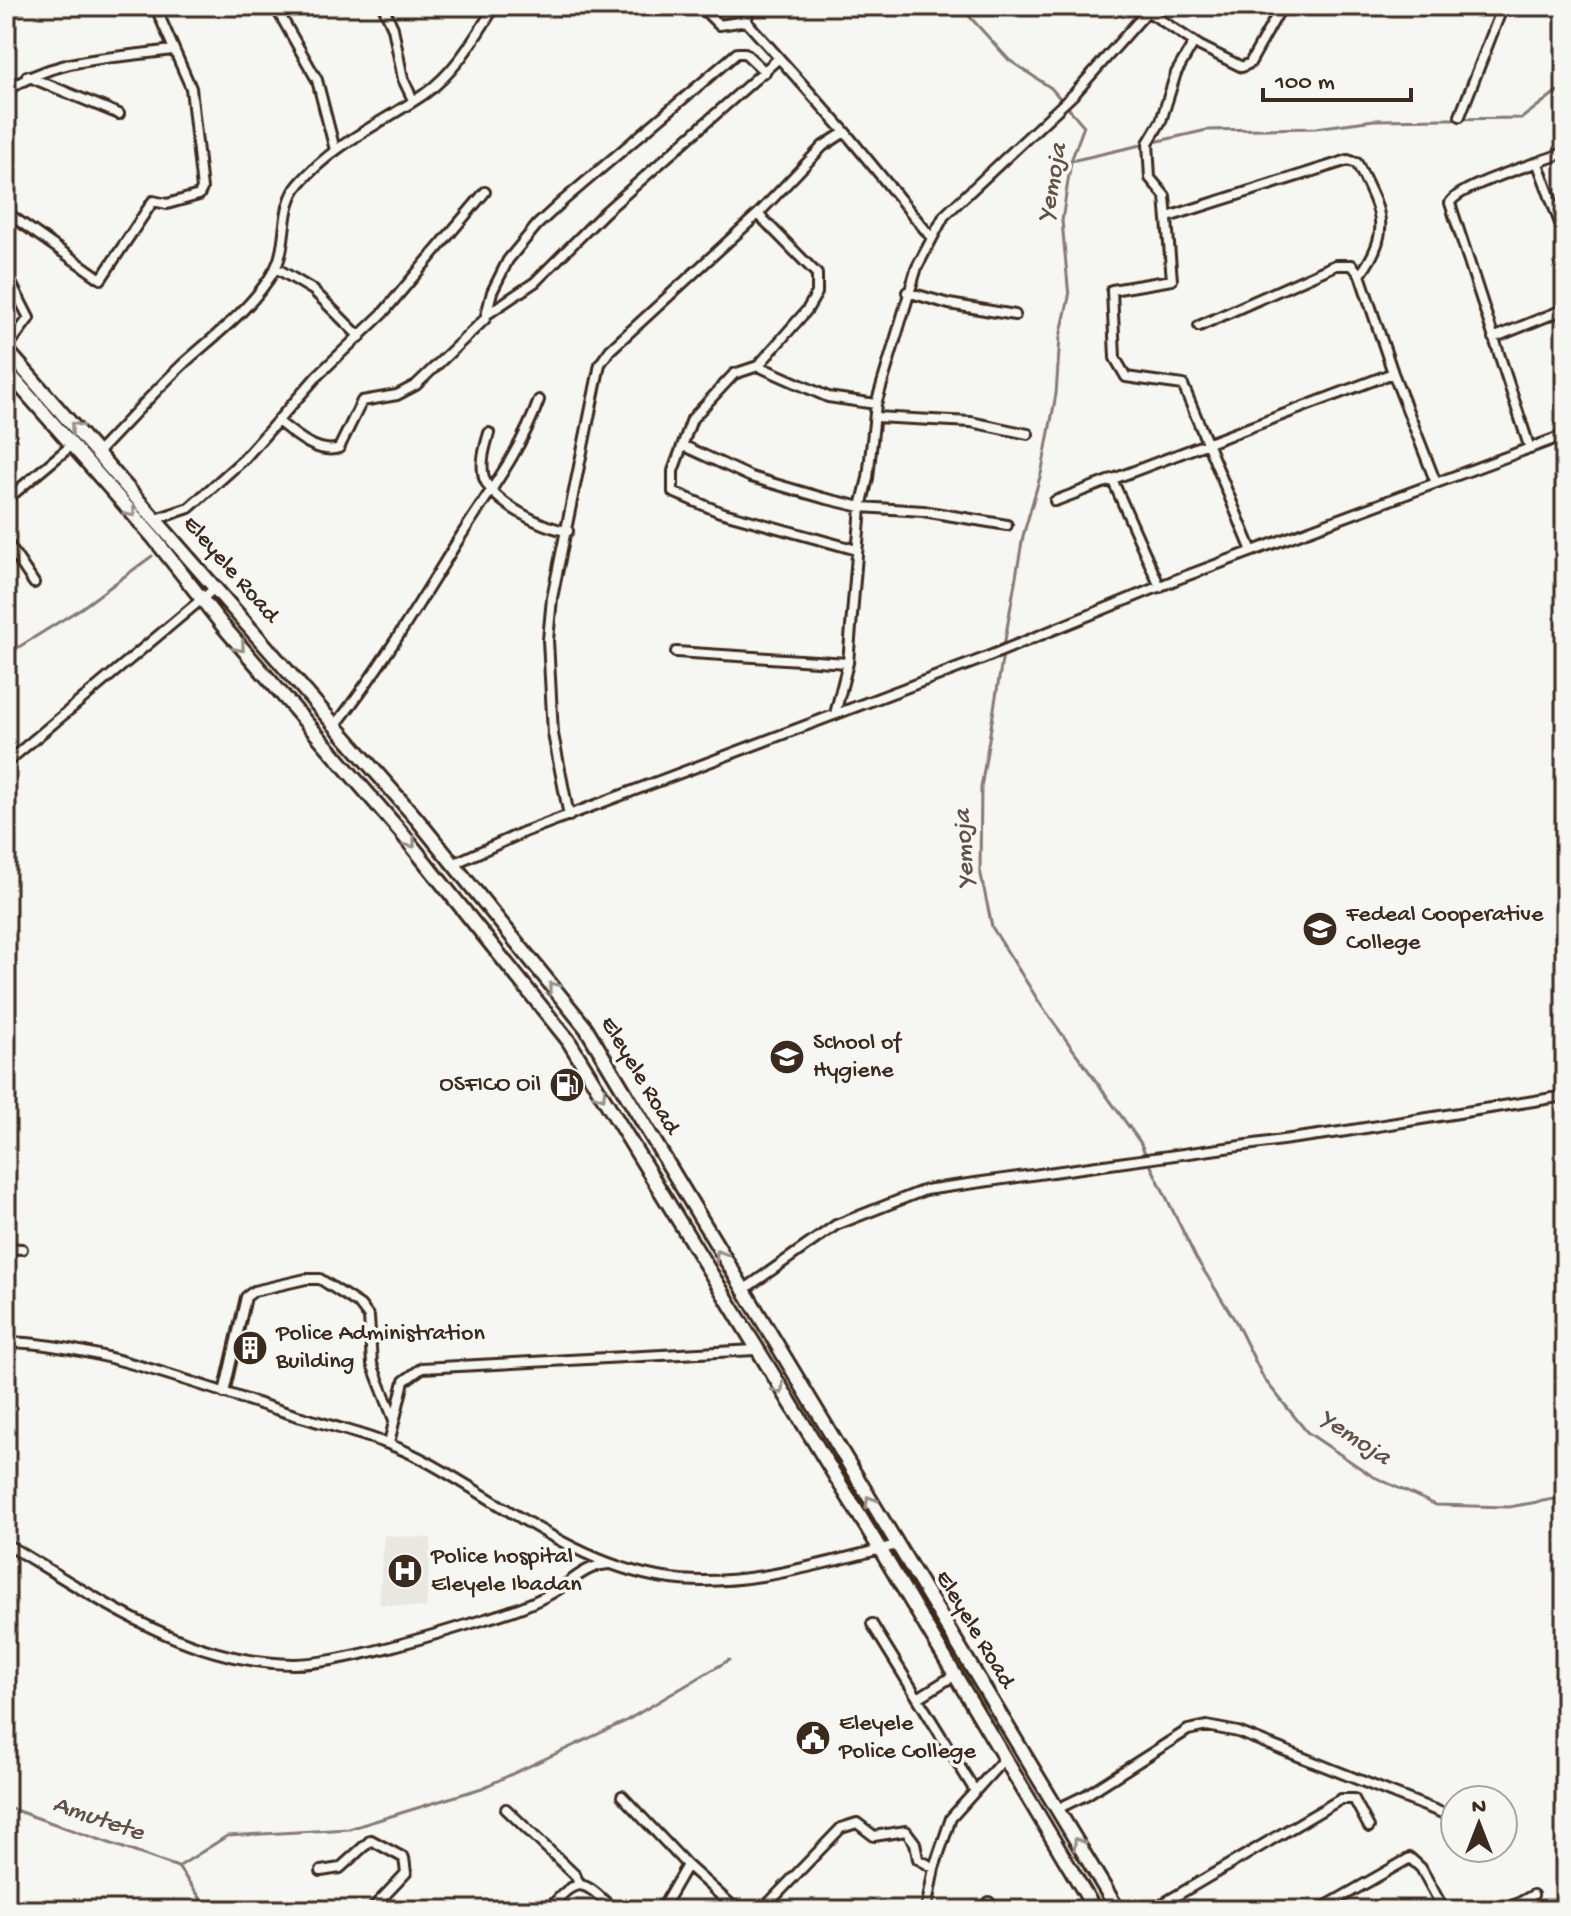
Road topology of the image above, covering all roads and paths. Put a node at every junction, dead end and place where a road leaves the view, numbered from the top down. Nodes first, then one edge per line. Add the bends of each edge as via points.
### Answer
1 (21, 6) edge
2 (155, 6) edge
3 (275, 6) edge
4 (383, 6) edge
5 (495, 6) edge
6 (700, 6) edge
7 (751, 6) edge
8 (1282, 6) edge
9 (1503, 6) edge
10 (6, 8) edge
11 (1150, 8) edge
12 (746, 21) junction
13 (1194, 42) junction
14 (172, 50) junction
15 (779, 58) junction
16 (765, 72) junction
17 (27, 76) junction
18 (6, 91) edge
19 (413, 100) junction
20 (119, 114) dead end
21 (1460, 116) dead end
22 (845, 132) junction
23 (335, 150) junction
24 (1565, 152) edge
25 (1538, 164) junction
26 (485, 192) dead end
27 (6, 212) edge
28 (758, 214) junction
29 (1168, 217) junction
30 (931, 237) junction
31 (1565, 237) edge
32 (276, 268) junction
33 (6, 273) edge
34 (1360, 275) junction
35 (907, 292) junction
36 (1565, 309) edge
37 (489, 313) junction
38 (1015, 315) dead end
39 (1199, 326) dead end
40 (360, 337) junction
41 (1493, 338) junction
42 (6, 349) edge
43 (758, 366) junction
44 (6, 370) edge
45 (1393, 373) junction
46 (539, 400) dead end
47 (876, 404) junction
48 (875, 417) junction
49 (279, 422) junction
50 (489, 433) dead end
51 (1028, 434) dead end
52 (1565, 435) edge
53 (1210, 442) junction
54 (72, 445) junction
55 (684, 446) junction
56 (1530, 449) junction
57 (98, 452) junction
58 (1112, 479) junction
59 (1436, 483) junction
60 (492, 489) junction
61 (6, 500) edge
62 (1055, 501) dead end
63 (861, 507) junction
64 (160, 523) junction
65 (1007, 525) dead end
66 (568, 531) junction
67 (6, 541) edge
68 (857, 550) junction
69 (1252, 551) junction
70 (34, 583) dead end
71 (1160, 587) junction
72 (215, 588) junction
73 (202, 597) junction
74 (676, 652) dead end
75 (848, 663) junction
76 (835, 714) junction
77 (335, 726) junction
78 (6, 763) edge
79 (569, 816) junction
80 (453, 864) junction
81 (586, 1028) junction
82 (568, 1040) junction
83 (1565, 1096) edge
84 (6, 1248) edge
85 (22, 1249) dead end
86 (742, 1291) junction
87 (6, 1342) edge
88 (755, 1350) junction
89 (224, 1393) junction
90 (394, 1421) junction
91 (389, 1443) junction
92 (6, 1544) edge
93 (897, 1545) junction
94 (880, 1549) junction
95 (615, 1564) junction
96 (872, 1624) dead end
97 (953, 1676) junction
98 (918, 1698) junction
99 (1004, 1759) junction
100 (975, 1791) junction
101 (622, 1796) dead end
102 (506, 1809) dead end
103 (1057, 1809) junction
104 (1439, 1812) edge
105 (1369, 1827) dead end
106 (687, 1865) junction
107 (934, 1868) junction
108 (321, 1871) dead end
109 (579, 1883) junction
110 (1533, 1895) dead end
111 (1154, 1909) edge
112 (371, 1910) edge
113 (548, 1910) edge
114 (614, 1910) edge
115 (661, 1910) edge
116 (737, 1910) edge
117 (762, 1910) edge
118 (926, 1910) edge
119 (1095, 1910) edge
120 (1118, 1910) edge
121 (1319, 1910) edge
122 (1444, 1910) edge
123 (1506, 1910) edge

1 - 10 street
2 - 14 street
3 - 23 street via 317,80
4 - 19 street
5 - 19 street via 445,77
6 - 12 street via 719,25
7 - 12 street
8 - 13 street via 1246,66
9 - 21 street
11 - 13 street
11 - 30 street via 1075,93 944,216
12 - 15 street
13 - 29 street via 1176,73 1148,147 1150,178 1165,196
14 - 17 street via 97,57
14 - 27 street via 191,88 199,195 167,204 153,201 101,279
15 - 16 street
15 - 22 street
16 - 37 street via 605,212 535,282
16 - 37 street via 745,53 737,53 564,200 508,260 492,292
17 - 18 street
17 - 20 street
19 - 23 street
22 - 28 street via 823,146
22 - 30 street
23 - 32 street via 293,192
24 - 25 street
25 - 31 street
25 - 41 street via 1458,194 1450,203
26 - 40 street
28 - 43 street via 819,282 807,310
28 - 66 street via 600,364
29 - 34 street via 1348,160 1357,163 1381,227 1377,252
29 - 53 street via 1172,280 1112,290 1115,358 1126,377 1183,385
30 - 35 street
32 - 40 street via 313,290
32 - 57 street via 230,322
33 - 42 street via 29,318
34 - 39 street via 1347,262 1336,265
34 - 45 street
35 - 38 street
35 - 47 street
36 - 41 street
37 - 49 street via 416,385 397,395 362,401 339,448 321,448
40 - 49 street via 318,375
41 - 56 street
57 -> 42 main road, Eleyele Road
43 - 47 street via 828,397
43 - 55 street via 734,374 708,398 692,419
44 - 54 main road, Eleyele Road
45 - 53 street
45 - 59 street
46 - 60 street via 525,438
47 - 48 street
48 - 51 street via 971,422
48 - 63 street
49 - 64 street via 189,508
50 - 60 street via 483,466
52 - 56 street
53 - 58 street
53 - 69 street
54 - 61 street
54 -> 73 main road, Eleyele Road
55 - 63 street via 751,477
55 - 68 street via 673,471 673,492 720,512
56 - 59 street
57 - 64 main road, Eleyele Road
58 - 62 street
58 - 71 street
59 - 69 street
60 - 66 street via 531,521
60 - 77 street via 387,656
63 - 65 street
63 - 68 street
64 - 72 main road, Eleyele Road
66 - 79 street via 548,640 553,734
67 - 70 street
68 - 75 street
69 - 71 street
71 - 76 street
72 - 73 street
72 - 77 main road, Eleyele Road
73 - 78 street
73 -> 82 main road, Eleyele Road
74 - 75 street
75 - 76 street
76 - 79 street
77 - 80 main road, Eleyele Road
79 - 80 street
81 -> 80 main road, Eleyele Road
81 - 82 main road
86 -> 81 main road, Eleyele Road
82 -> 88 main road, Eleyele Road
83 - 86 street via 945,1186 836,1225
84 - 85 street
93 -> 86 main road, Eleyele Road
87 - 89 street via 65,1350
88 - 90 street via 422,1368 404,1381
88 -> 94 main road, Eleyele Road
89 - 90 street via 246,1297 320,1279 369,1317 372,1364
89 - 91 street
90 - 91 street
91 - 95 street via 559,1539
92 - 95 street via 170,1639 233,1657 296,1664 400,1643 514,1611 587,1569
93 - 94 street
93 - 103 main road, Eleyele Road
94 - 95 street via 697,1582 659,1578
94 - 97 main road, Eleyele Road
96 - 98 street
97 - 98 street
97 - 99 main road, Eleyele Road
98 - 100 street
99 - 100 street
99 - 119 main road, Eleyele Road
100 - 107 street via 951,1818
101 - 106 street
102 - 109 street
103 - 104 street via 1188,1730 1207,1726 1274,1745
120 -> 103 main road, Eleyele Road
105 - 111 street via 1354,1799 1341,1799
106 - 115 street
106 - 116 street
107 - 117 street via 918,1859 906,1831 874,1836 857,1823 841,1828
107 - 118 street
108 - 112 street via 340,1868 371,1840 404,1858 406,1873
109 - 113 street via 569,1886
109 - 114 street via 591,1887
110 - 123 street
121 - 122 street via 1410,1858

